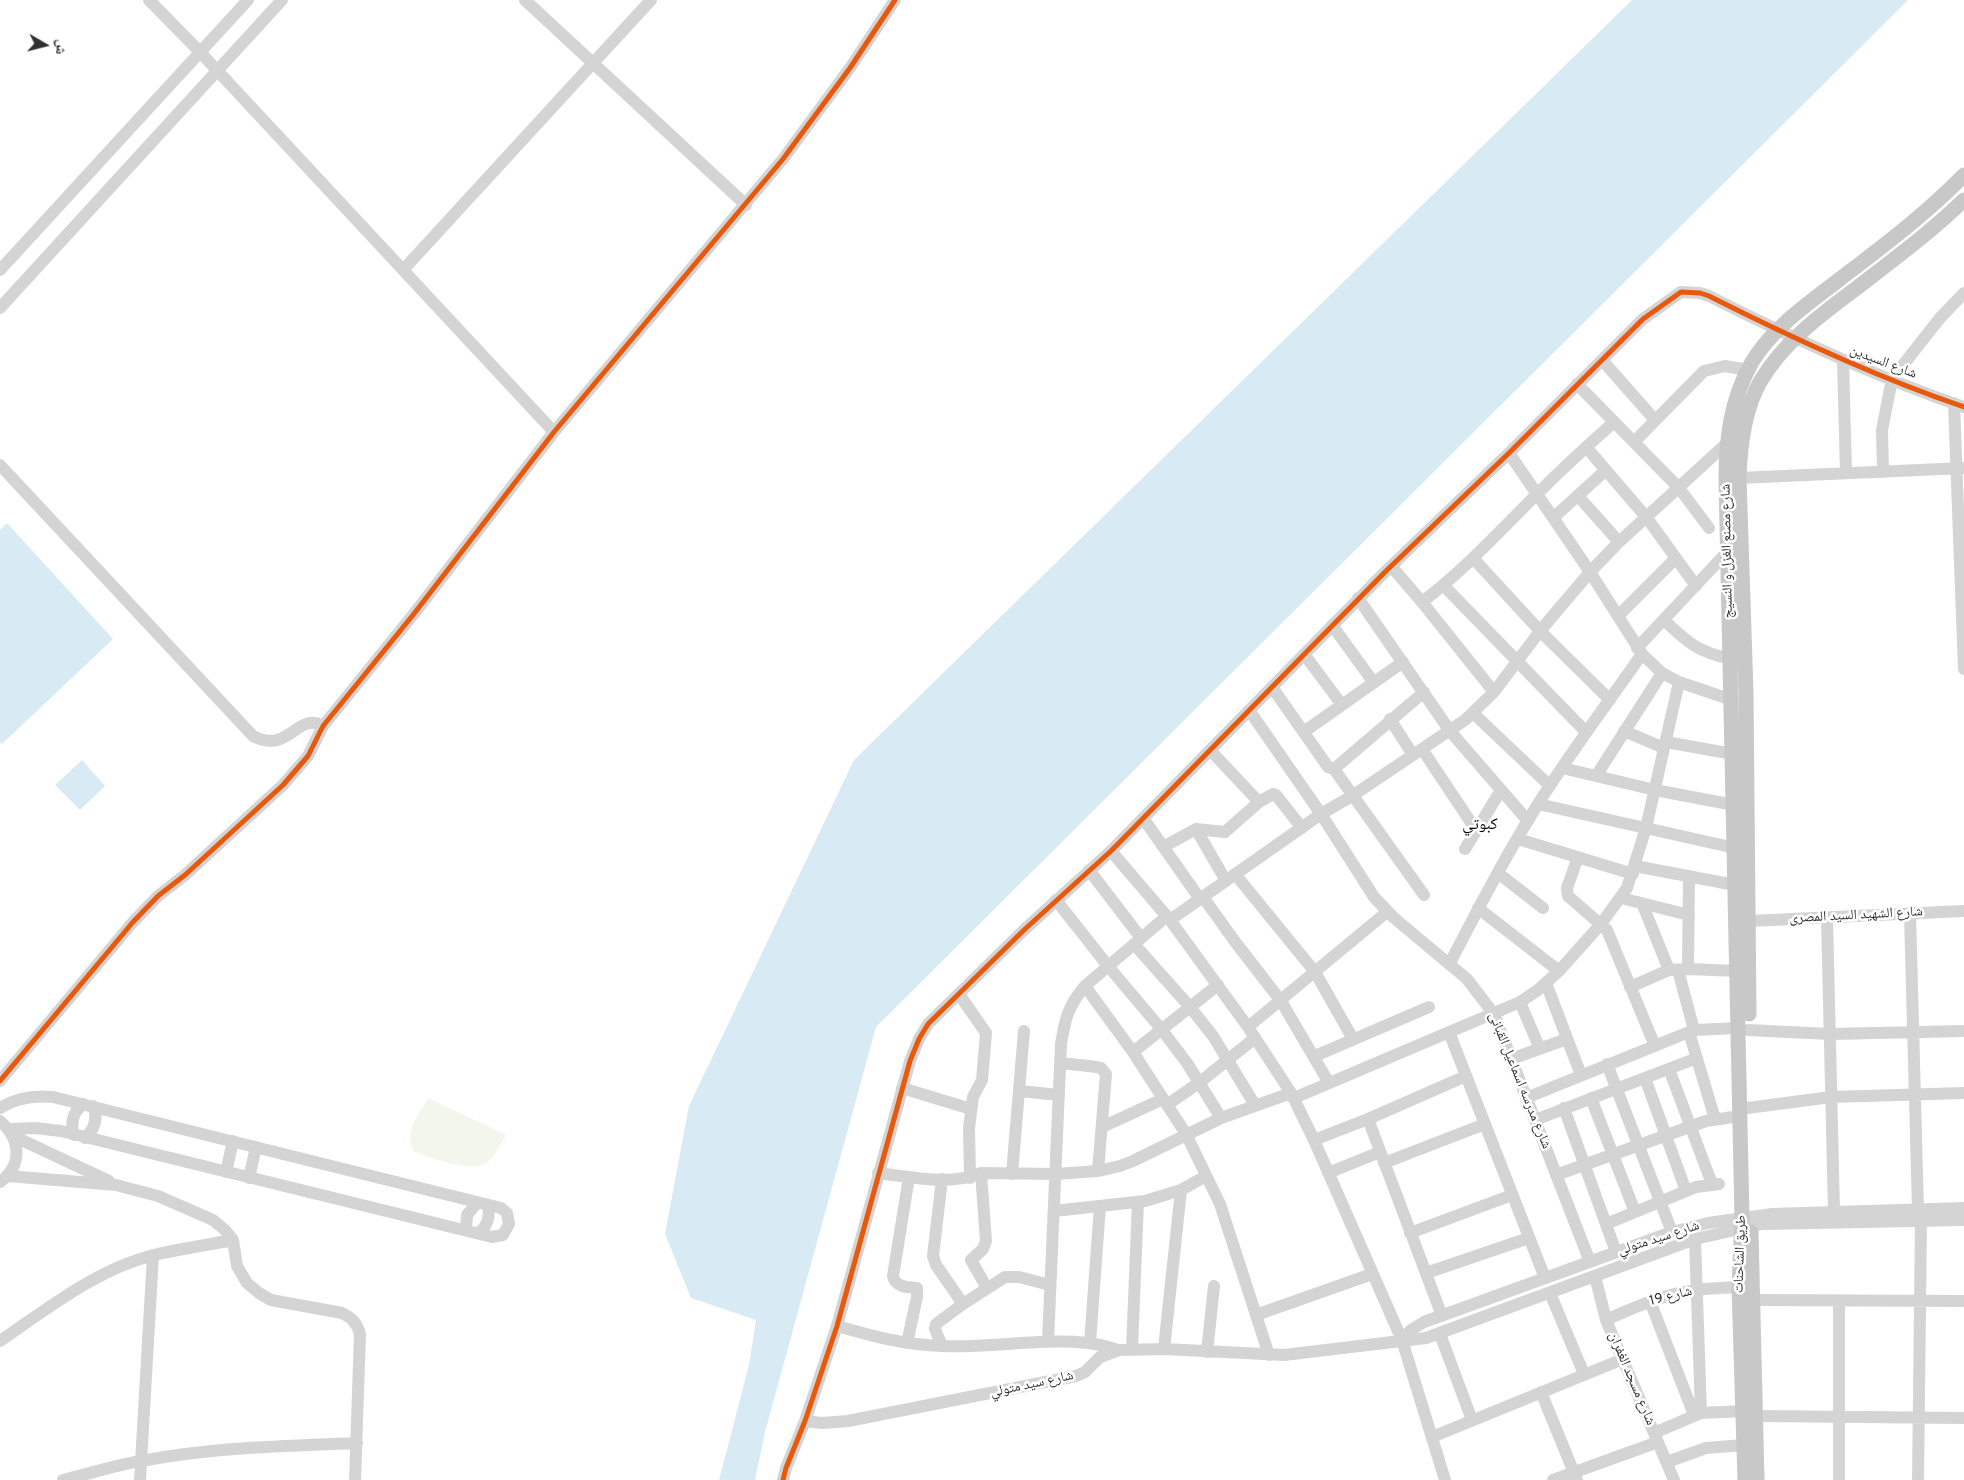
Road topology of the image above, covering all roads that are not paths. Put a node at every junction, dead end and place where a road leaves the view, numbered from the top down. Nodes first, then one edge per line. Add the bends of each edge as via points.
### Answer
1 (149, 0) edge
2 (248, 0) edge
3 (282, 0) edge
4 (526, 0) edge
5 (651, 0) edge
6 (891, 2) edge
7 (200, 52) junction
8 (594, 63) junction
9 (217, 71) junction
10 (1964, 175) edge
11 (1964, 200) edge
12 (746, 204) junction
13 (0, 270) edge
14 (404, 270) junction
15 (1964, 293) edge
16 (0, 308) edge
17 (1777, 330) junction
18 (1795, 339) junction
19 (1602, 360) junction
20 (1843, 360) junction
21 (1748, 370) junction
22 (1892, 379) junction
23 (1576, 384) junction
24 (1959, 405) edge
25 (1656, 420) junction
26 (1614, 422) junction
27 (554, 432) junction
28 (1634, 442) junction
29 (1726, 444) junction
30 (1586, 447) junction
31 (1509, 453) junction
32 (0, 465) edge
33 (1960, 468) edge
34 (1606, 470) junction
35 (1883, 472) junction
36 (1846, 473) junction
37 (1739, 478) junction
38 (1680, 488) junction
39 (1537, 494) junction
40 (1578, 496) junction
41 (1553, 518) junction
42 (1647, 518) junction
43 (1709, 528) dead end
44 (1619, 542) junction
45 (1728, 550) junction
46 (1473, 558) junction
47 (1676, 558) junction
48 (1391, 566) junction
49 (1590, 572) junction
50 (1696, 586) junction
51 (1447, 589) dead end
52 (1358, 598) junction
53 (1422, 602) junction
54 (1618, 616) junction
55 (1664, 620) junction
56 (1332, 625) junction
57 (1540, 631) junction
58 (1640, 651) junction
59 (1304, 654) junction
60 (1731, 659) junction
61 (1403, 662) junction
62 (1517, 663) junction
63 (1964, 669) edge
64 (1662, 672) junction
65 (1680, 682) junction
66 (1374, 683) junction
67 (1272, 687) junction
68 (1424, 692) junction
69 (1494, 692) junction
70 (1610, 700) junction
71 (1732, 700) junction
72 (1342, 705) junction
73 (1249, 710) junction
74 (1473, 713) junction
75 (1390, 719) junction
76 (323, 726) junction
77 (1450, 731) junction
78 (1624, 731) junction
79 (1304, 732) junction
80 (1586, 732) junction
81 (1665, 745) junction
82 (1210, 750) junction
83 (1418, 752) junction
84 (1733, 754) junction
85 (1562, 768) junction
86 (1334, 769) junction
87 (1596, 776) junction
88 (1550, 786) junction
89 (1502, 790) junction
90 (1654, 790) junction
91 (1352, 796) junction
92 (1259, 802) junction
93 (1538, 804) junction
94 (1734, 804) junction
95 (1321, 814) junction
96 (1144, 818) junction
97 (1528, 821) junction
98 (1302, 828) junction
99 (1646, 828) junction
100 (1196, 829) junction
101 (1476, 830) junction
102 (1518, 839) junction
103 (1163, 847) junction
104 (1735, 848) junction
105 (1465, 849) dead end
106 (1111, 851) junction
107 (1578, 857) junction
108 (1089, 870) junction
109 (1634, 870) junction
110 (1498, 873) junction
111 (1689, 876) junction
112 (1231, 877) junction
113 (1736, 884) junction
114 (1424, 895) dead end
115 (1201, 898) junction
116 (1621, 898) junction
117 (1056, 900) junction
118 (1642, 903) junction
119 (1478, 908) junction
120 (1543, 908) dead end
121 (1964, 911) edge
122 (1387, 912) junction
123 (1910, 914) junction
124 (1689, 915) junction
125 (1168, 918) junction
126 (1827, 918) junction
127 (1749, 920) junction
128 (1601, 924) junction
129 (1138, 941) junction
130 (1450, 963) junction
131 (1108, 966) junction
132 (1678, 969) junction
133 (1559, 971) junction
134 (1737, 971) junction
135 (1315, 972) junction
136 (1546, 983) junction
137 (1218, 985) junction
138 (1085, 986) junction
139 (1630, 987) junction
140 (959, 994) junction
141 (1282, 1001) junction
142 (1520, 1002) junction
143 (1190, 1007) junction
144 (1429, 1007) dead end
145 (1494, 1014) junction
146 (1248, 1027) junction
147 (1744, 1029) junction
148 (1024, 1030) dead end
149 (1162, 1030) junction
150 (1692, 1031) junction
151 (1964, 1031) edge
152 (1449, 1032) junction
153 (1913, 1032) junction
154 (1830, 1034) junction
155 (1255, 1038) junction
156 (1353, 1039) junction
157 (1567, 1039) junction
158 (1655, 1046) junction
159 (1540, 1049) junction
160 (1133, 1052) junction
161 (1315, 1056) junction
162 (1697, 1058) junction
163 (1511, 1059) junction
164 (1228, 1060) junction
165 (1061, 1063) junction
166 (1607, 1064) junction
167 (1669, 1069) junction
168 (1581, 1075) junction
169 (1466, 1076) junction
170 (1645, 1078) junction
171 (0, 1082) edge
172 (1200, 1082) junction
173 (1329, 1083) junction
174 (902, 1088) junction
175 (1617, 1088) junction
176 (1020, 1091) junction
177 (1964, 1093) edge
178 (1915, 1094) junction
179 (1059, 1095) junction
180 (1292, 1096) junction
181 (1831, 1097) junction
182 (1526, 1098) junction
183 (1591, 1098) junction
184 (1165, 1102) junction
185 (88, 1105) junction
186 (1255, 1105) junction
187 (0, 1108) edge
188 (1564, 1108) junction
189 (971, 1109) junction
190 (1743, 1111) junction
191 (1221, 1118) junction
192 (1368, 1119) junction
193 (1715, 1119) junction
194 (1535, 1120) junction
195 (1485, 1124) junction
196 (1690, 1126) junction
197 (1102, 1127) junction
198 (7, 1129) edge
199 (1186, 1134) junction
200 (1666, 1135) junction
201 (80, 1136) junction
202 (1314, 1140) junction
203 (233, 1141) junction
204 (1639, 1145) junction
205 (256, 1148) junction
206 (1612, 1155) junction
207 (1382, 1158) junction
208 (1585, 1165) junction
209 (1098, 1171) junction
210 (226, 1172) junction
211 (878, 1173) junction
212 (1328, 1173) junction
213 (1012, 1174) junction
214 (1056, 1174) junction
215 (1556, 1175) junction
216 (976, 1176) junction
217 (1206, 1176) junction
218 (909, 1177) junction
219 (249, 1178) junction
220 (942, 1179) junction
221 (2, 1181) edge
222 (116, 1185) junction
223 (1181, 1190) junction
224 (1686, 1191) junction
225 (1512, 1195) junction
226 (1138, 1202) junction
227 (1660, 1202) junction
228 (482, 1204) junction
229 (1100, 1206) junction
230 (1964, 1208) edge
231 (1054, 1210) junction
232 (1635, 1212) junction
233 (1834, 1212) junction
234 (1919, 1215) junction
235 (1964, 1220) edge
236 (1746, 1222) junction
237 (1606, 1224) junction
238 (473, 1232) junction
239 (1672, 1232) junction
240 (1410, 1233) junction
241 (1529, 1238) junction
242 (1696, 1239) junction
243 (233, 1240) junction
244 (1616, 1252) junction
245 (153, 1255) junction
246 (1590, 1262) junction
247 (1372, 1274) junction
248 (1426, 1274) junction
249 (1595, 1276) junction
250 (1545, 1278) junction
251 (1050, 1285) junction
252 (1214, 1286) dead end
253 (987, 1288) junction
254 (1739, 1288) junction
255 (1696, 1290) junction
256 (1550, 1293) junction
257 (1753, 1300) junction
258 (1840, 1300) junction
259 (1920, 1300) junction
260 (1650, 1301) junction
261 (1964, 1301) edge
262 (963, 1304) junction
263 (1256, 1315) junction
264 (1442, 1316) junction
265 (1606, 1320) junction
266 (837, 1326) junction
267 (1440, 1334) junction
268 (1402, 1340) junction
269 (1048, 1341) junction
270 (0, 1342) edge
271 (907, 1343) junction
272 (1090, 1343) junction
273 (942, 1346) junction
274 (1125, 1349) junction
275 (1164, 1349) junction
276 (1207, 1352) junction
277 (1268, 1355) junction
278 (1623, 1359) junction
279 (1584, 1374) junction
280 (1541, 1392) junction
281 (1698, 1414) junction
282 (1749, 1414) junction
283 (1839, 1416) junction
284 (1918, 1418) junction
285 (1964, 1418) edge
286 (1472, 1420) junction
287 (805, 1421) junction
288 (1432, 1437) junction
289 (1656, 1438) junction
290 (357, 1443) junction
291 (1744, 1445) junction
292 (140, 1461) junction
293 (1666, 1462) junction
294 (1576, 1476) edge
295 (64, 1480) edge
296 (140, 1480) edge
297 (355, 1480) edge
298 (782, 1480) edge
299 (1445, 1480) edge
300 (1553, 1480) edge
301 (1674, 1480) edge
302 (1745, 1480) edge
303 (1757, 1480) edge
304 (1839, 1480) edge
305 (1918, 1480) edge

1 - 7 street
2 - 7 street
3 - 9 street
4 - 8 street
5 - 8 street
6 - 12 street via 828,99
7 - 9 street
7 - 13 street
8 - 12 street
8 - 14 street
9 - 14 street
9 - 16 street
10 - 17 main road, شارع مصنع الغزل و النسيج via 1914,222
11 - 18 main road, شارع مصنع الغزل و النسيج
12 - 27 street
14 - 27 street
15 - 22 street
17 - 18 street, شارع السيدين
17 - 19 street, شارع السيدين via 1709,296 1681,292 1643,319
17 - 21 main road, شارع مصنع الغزل و النسيج
18 - 20 street, شارع السيدين
18 - 37 main road, شارع مصنع الغزل و النسيج via 1756,390 1746,423
19 - 23 street, شارع السيدين
19 - 25 street
20 - 22 street, شارع السيدين
20 - 36 street
21 - 25 street via 1725,366 1704,371
21 - 29 main road, شارع مصنع الغزل و النسيج
22 - 24 street, شارع السيدين
22 - 35 street via 1882,430
23 - 26 street
23 - 31 street, شارع السيدين
24 - 33 street
25 - 28 street
26 - 28 street
26 - 30 street
27 - 76 street
28 - 38 street
29 - 38 street
29 - 45 main road, شارع مصنع الغزل و النسيج
30 - 34 street
30 - 39 street
31 - 39 street
31 - 48 street, شارع السيدين
32 - 76 street via 253,736 274,741 308,723
33 - 35 street
33 - 63 street
34 - 40 street
34 - 42 street
35 - 36 street
36 - 37 street
37 - 127 main road, شارع مصنع الغزل و النسيج
38 - 42 street
38 - 43 street
39 - 41 street
39 - 46 street
40 - 41 street
40 - 44 street
41 - 49 street
42 - 44 street
42 - 47 street
44 - 49 street
45 - 50 street
45 - 60 main road, شارع مصنع الغزل و النسيج
46 - 53 street
46 - 57 street
47 - 50 street
47 - 54 street
48 - 52 street, شارع السيدين
48 - 53 street
49 - 54 street
49 - 57 street
50 - 55 street
51 - 62 street
52 - 56 street, شارع السيدين
52 - 61 street
53 - 69 street
54 - 58 street
55 - 58 street
55 - 60 street via 1700,650
56 - 59 street, شارع السيدين
56 - 66 street
57 - 62 street
57 - 70 street
58 - 64 street
58 - 70 street
59 - 67 street, شارع السيدين
59 - 72 street
60 - 71 main road, شارع مصنع الغزل و النسيج
61 - 66 street
61 - 68 street
62 - 69 street
62 - 80 street
64 - 65 street
64 - 78 street
65 - 71 street
65 - 81 street
66 - 72 street
67 - 73 street, شارع السيدين
67 - 79 street
68 - 75 street
68 - 77 street
69 - 74 street
70 - 80 street
71 - 84 main road, شارع مصنع الغزل و النسيج
72 - 79 street
73 - 82 street, شارع السيدين
73 - 95 street, شارع مدرسه اسماعيل القبانى
74 - 77 street
74 - 88 street
75 - 83 street
75 - 86 street
76 - 171 street via 308,756 283,785 133,922
77 - 83 street
77 - 89 street
78 - 81 street
78 - 87 street
79 - 86 street via 1328,768
80 - 85 street
81 - 84 street
81 - 90 street
82 - 92 street
82 - 96 street, شارع السيدين
83 - 91 street
83 - 101 street
84 - 94 main road, شارع مصنع الغزل و النسيج
85 - 87 street
85 - 88 street
86 - 91 street
87 - 90 street
88 - 93 street
89 - 97 street
89 - 101 street
90 - 94 street
90 - 99 street
91 - 95 street
91 - 114 street
92 - 98 street via 1271,794 1276,795
92 - 100 street via 1225,832
93 - 97 street
93 - 99 street
94 - 104 main road, شارع مصنع الغزل و النسيج
95 - 98 street
95 - 122 street, شارع مدرسه اسماعيل القبانى via 1374,898
96 - 103 street
96 - 106 street, شارع السيدين
97 - 102 street
98 - 112 street
99 - 104 street
99 - 109 street
100 - 103 street
100 - 112 street
101 - 105 street
102 - 107 street
102 - 110 street
103 - 115 street
104 - 113 main road, شارع مصنع الغزل و النسيج
106 - 108 street, شارع السيدين
106 - 125 street
107 - 109 street
107 - 128 street via 1566,888 1568,896
108 - 117 street, شارع السيدين
108 - 129 street
109 - 111 street
109 - 116 street
110 - 119 street
110 - 120 street
111 - 113 street
111 - 124 street
112 - 115 street
112 - 135 street
113 - 134 main road, شارع مصنع الغزل و النسيج
115 - 125 street
115 - 141 street
116 - 118 street
116 - 128 street
117 - 131 street
117 - 140 street, شارع السيدين
118 - 124 street
118 - 132 street
119 - 130 street
119 - 133 street
121 - 123 street, شارع الشهيد السيد المصرى
122 - 130 street, شارع مدرسه اسماعيل القبانى
122 - 135 street
123 - 126 street, شارع الشهيد السيد المصرى
123 - 153 street
124 - 132 street
125 - 129 street
125 - 137 street
126 - 127 street, شارع الشهيد السيد المصرى
126 - 154 street
127 - 147 main road, شارع مصنع الغزل و النسيج
128 - 133 street
128 - 139 street via 1610,936
129 - 131 street
129 - 143 street
130 - 145 street, شارع مدرسه اسماعيل القبانى
131 - 138 street
131 - 149 street
132 - 134 street
132 - 139 street
132 - 150 street
133 - 136 street
134 - 147 main road, شارع مصنع الغزل و النسيج
135 - 141 street
135 - 156 street
136 - 142 street
136 - 157 street
137 - 143 street
137 - 146 street
138 - 160 street
138 - 165 street via 1068,1010
139 - 158 street
140 - 174 street, شارع السيدين via 928,1024 919,1039
140 - 189 street via 986,1033 982,1080
141 - 146 street
141 - 161 street
142 - 145 street
142 - 159 street
143 - 149 street
143 - 164 street
144 - 156 street
145 - 152 street
145 - 163 street, شارع مدرسه اسماعيل القبانى
146 - 155 street
147 - 150 street
147 - 154 street
147 - 190 main road, طريق الشاحنات
148 - 176 street
149 - 160 street
149 - 172 street
150 - 158 street
150 - 162 street
151 - 153 street
152 - 169 street
152 - 173 street
153 - 154 street
153 - 178 street
154 - 181 street
155 - 164 street
155 - 180 street
156 - 161 street
157 - 159 street
157 - 168 street
158 - 166 street
159 - 163 street
160 - 184 street
161 - 173 street
162 - 167 street
162 - 193 street
163 - 182 street, شارع مدرسه اسماعيل القبانى
164 - 172 street
164 - 186 street
165 - 179 street
165 - 197 street via 1097,1067 1104,1071
166 - 168 street
166 - 175 street
167 - 170 street
167 - 196 street
168 - 182 street
169 - 192 street
169 - 195 street
170 - 175 street
170 - 200 street
172 - 184 street
172 - 191 street
173 - 180 street
174 - 189 street
174 - 211 street, شارع السيدين
175 - 183 street
175 - 204 street
176 - 179 street
176 - 213 street
177 - 178 street
178 - 181 street
178 - 234 street
179 - 214 street
180 - 186 street
180 - 202 street
181 - 190 street
181 - 233 street
182 - 194 street, شارع مدرسه اسماعيل القبانى
183 - 188 street
183 - 206 street
184 - 197 street
184 - 199 street
185 - 187 street via 42,1096 19,1099
185 - 201 street via 75,1112 73,1118 72,1124
185 - 201 street via 96,1117 95,1123 93,1129
185 - 203 street
186 - 191 street
188 - 194 street
188 - 208 street
189 - 216 street via 968,1139
190 - 193 street
190 - 236 main road, طريق الشاحنات
191 - 199 street
192 - 202 street
192 - 207 street
193 - 196 street
194 - 215 street, شارع مدرسه اسماعيل القبانى
195 - 207 street
195 - 225 street
196 - 200 street
196 - 224 street via 1715,1184
197 - 209 street
198 - 201 street via 35,1128
198 - 221 street via 16,1146 16,1157 14,1167
198 - 222 street
199 - 209 street via 1133,1161
199 - 217 street
200 - 204 street
200 - 224 street
201 - 210 street
202 - 212 street
203 - 205 street
203 - 210 street
204 - 206 street
204 - 227 street
205 - 219 street
205 - 228 street
206 - 208 street
206 - 232 street
207 - 212 street
207 - 240 street
208 - 215 street
208 - 237 street
209 - 214 street
210 - 219 street
211 - 218 street
211 - 266 street, شارع السيدين
212 - 247 street
213 - 214 street
213 - 216 street
214 - 231 street
215 - 246 street, شارع مدرسه اسماعيل القبانى
216 - 220 street
216 - 253 street via 986,1241 972,1261
217 - 223 street
217 - 263 street via 1220,1204
218 - 220 street
218 - 271 street via 893,1276 898,1285 917,1288
219 - 238 street
220 - 262 street via 933,1256
221 - 222 street
222 - 243 street via 158,1196 213,1220
223 - 226 street
223 - 275 street
224 - 227 street
225 - 240 street
225 - 241 street
226 - 229 street
226 - 274 street
227 - 232 street
227 - 239 street
228 - 238 street via 467,1215
228 - 238 street via 489,1214 487,1223
228 - 238 street via 505,1210 509,1224 503,1235 497,1238
229 - 231 street
229 - 272 street
230 - 234 street, شارع سيد متولي
231 - 251 street
232 - 237 street
233 - 234 street, شارع سيد متولي
233 - 236 street, شارع سيد متولي
234 - 235 street, شارع سيد متولي
234 - 236 street, شارع سيد متولي via 1762,1224
234 - 259 street
236 - 239 street, شارع سيد متولي
236 - 242 street, شارع سيد متولي
236 - 254 main road, طريق الشاحنات
236 - 257 main road, طريق الشاحنات
237 - 244 street
239 - 244 street, شارع سيد متولي
240 - 248 street
241 - 248 street
241 - 250 street
242 - 249 street, شارع سيد متولي
242 - 255 street
243 - 245 street
243 - 290 street via 237,1266 259,1293 271,1300 342,1314 351,1318 358,1327
244 - 246 street, شارع سيد متولي
245 - 270 street via 87,1284
245 - 292 street
246 - 250 street, شارع سيد متولي
247 - 263 street
247 - 268 street
248 - 264 street
249 - 256 street, شارع سيد متولي
249 - 265 street, شارع مسجد الغفران
250 - 264 street, شارع سيد متولي
251 - 253 street via 1009,1276
251 - 269 street
252 - 276 street
253 - 262 street
254 - 255 street, شارع 19
254 - 282 main road, طريق الشاحنات
255 - 260 street, شارع 19
255 - 281 street
256 - 267 street, شارع سيد متولي
256 - 279 street
257 - 258 street
257 - 282 main road, طريق الشاحنات
258 - 259 street
258 - 283 street
259 - 261 street
259 - 284 street
260 - 265 street, شارع 19
260 - 281 street
262 - 273 street via 936,1324
263 - 277 street
264 - 268 street, شارع سيد متولي via 1417,1326
265 - 278 street, شارع مسجد الغفران
266 - 271 street
266 - 287 street, شارع السيدين
267 - 268 street, شارع سيد متولي
267 - 286 street
268 - 277 street, شارع سيد متولي via 1371,1346
268 - 288 street
269 - 272 street
269 - 273 street
271 - 273 street
272 - 274 street
274 - 275 street, شارع سيد متولي
274 - 287 street, شارع سيد متولي via 1100,1357 1076,1376 848,1421 822,1424
275 - 276 street, شارع سيد متولي
276 - 277 street, شارع سيد متولي
278 - 279 street
278 - 289 street, شارع مسجد الغفران
279 - 280 street
280 - 286 street
280 - 294 street
281 - 282 street
281 - 289 street
282 - 283 street
282 - 291 main road, طريق الشاحنات
282 - 303 main road, طريق الشاحنات
283 - 284 street
283 - 304 street
284 - 285 street
284 - 305 street
286 - 288 street
287 - 298 street, شارع السيدين
288 - 299 street
289 - 293 street, شارع مسجد الغفران
289 - 294 street
290 - 292 street via 283,1446
290 - 297 street
291 - 293 street via 1706,1448
291 - 302 main road, طريق الشاحنات
292 - 295 street
292 - 296 street
293 - 301 street, شارع مسجد الغفران
294 - 300 street

